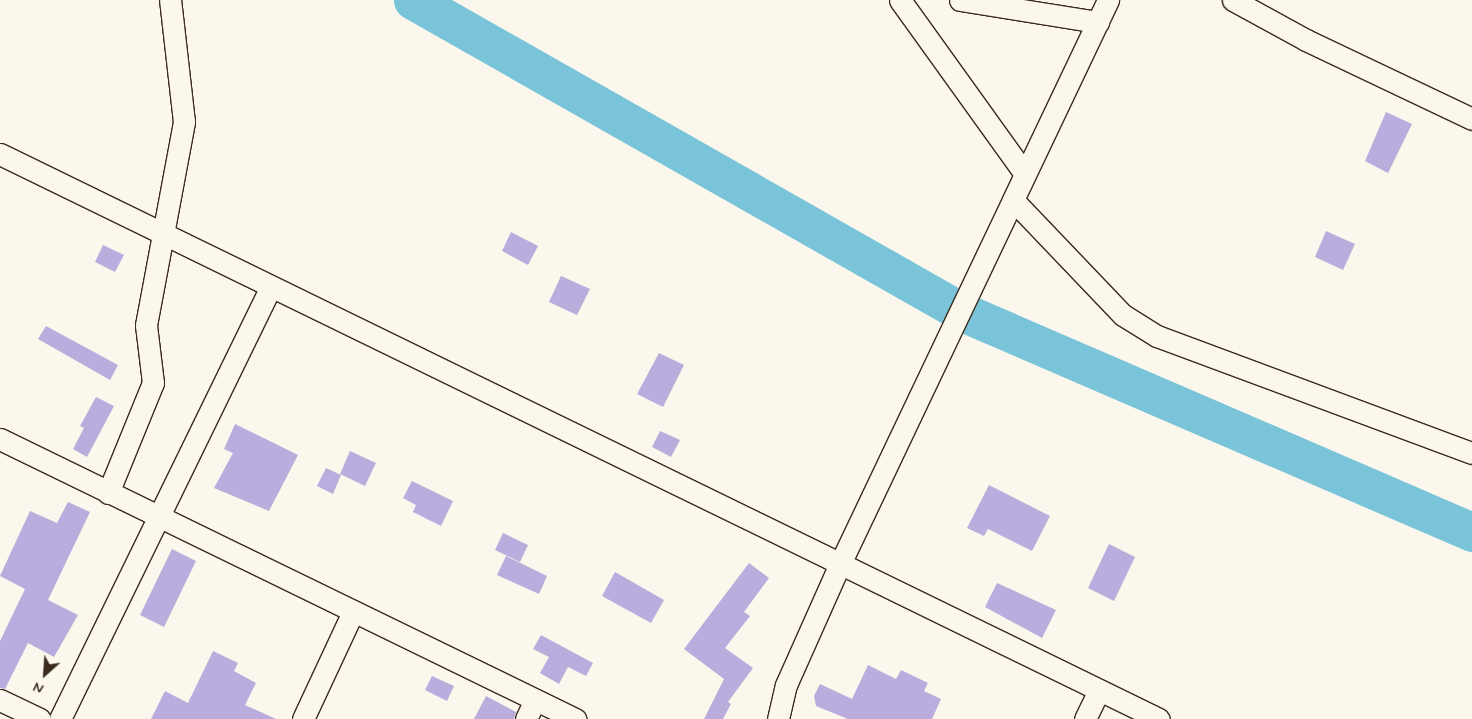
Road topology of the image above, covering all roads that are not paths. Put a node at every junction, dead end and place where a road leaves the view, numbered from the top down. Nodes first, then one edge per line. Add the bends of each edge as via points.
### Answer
1 (170, 0) edge
2 (900, 0) edge
3 (960, 0) edge
4 (1108, 0) edge
5 (1234, 0) edge
6 (1098, 22) junction
7 (1472, 119) edge
8 (0, 154) edge
9 (1025, 174) junction
10 (1013, 200) junction
11 (164, 235) junction
12 (271, 287) junction
13 (0, 439) edge
14 (1472, 453) edge
15 (108, 493) junction
16 (159, 518) junction
17 (839, 566) junction
18 (353, 612) junction
19 (1099, 690) junction
20 (0, 700) edge
21 (531, 710) edge
22 (40, 719) edge
23 (60, 719) edge
24 (303, 719) edge
25 (575, 719) edge
26 (778, 719) edge
27 (1085, 719) edge
28 (1159, 719) edge

1 - 11 street via 184,122
2 - 9 street
3 - 6 street
4 - 6 street
5 - 7 street via 1306,40
6 - 9 street
8 - 11 street
9 - 10 street
10 - 14 street via 1123,315 1156,336
10 - 17 street
11 - 12 street
11 - 15 street via 146,325 153,383
12 - 16 street
12 - 17 street
13 - 15 street
15 - 16 street
16 - 18 street
16 - 23 street
17 - 19 street
17 - 26 street via 786,685
18 - 21 street
18 - 24 street
19 - 27 street
19 - 28 street
20 - 22 street
21 - 25 street

